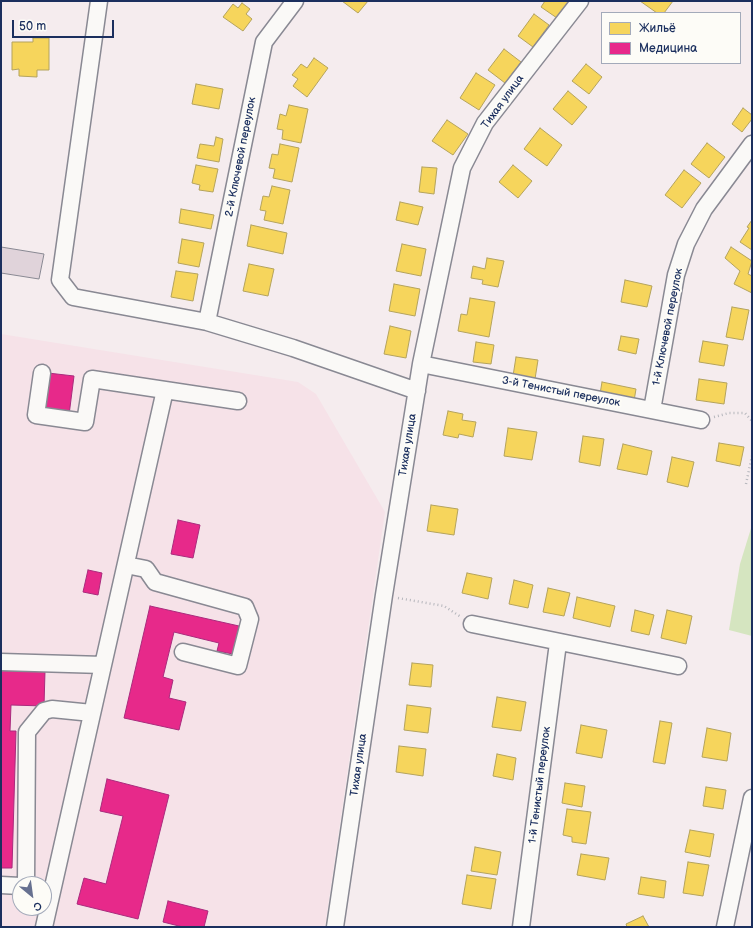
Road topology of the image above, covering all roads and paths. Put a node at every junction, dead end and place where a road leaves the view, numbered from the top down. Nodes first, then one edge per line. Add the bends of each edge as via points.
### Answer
1 (99, 1) edge
2 (295, 1) edge
3 (580, 1) edge
4 (752, 144) edge
5 (207, 322) junction
6 (421, 364) junction
7 (42, 373) dead end
8 (165, 390) junction
9 (417, 391) junction
10 (238, 401) dead end
11 (652, 410) junction
12 (700, 420) joint
13 (752, 421) edge
14 (752, 456) edge
15 (746, 484) dead end
16 (126, 565) junction
17 (384, 595) junction
18 (472, 624) joint
19 (558, 643) junction
20 (183, 652) dead end
21 (1, 662) edge
22 (103, 665) junction
23 (678, 666) dead end
24 (92, 713) junction
25 (752, 798) edge
26 (26, 876) edge
27 (1, 885) edge
28 (12, 886) edge
29 (44, 927) edge
30 (335, 927) edge
31 (521, 927) edge
32 (725, 927) edge

1 - 5 street via 60,280 73,298
2 - 5 street, 2-й Ключевой переулок via 264,42
3 - 6 street, Тихая улица via 486,123 462,168
4 - 11 street, 1-й Ключевой переулок via 704,209 686,244 676,275
5 - 9 street
6 - 9 street, Тихая улица
6 - 11 street, 3-й Тенистый переулок
7 - 8 street via 36,415 85,422 92,379
8 - 10 street
8 - 16 street
9 - 17 street, Тихая улица
11 - 12 street, 3-й Тенистый переулок
12 - 13 path via 729,413 745,413
14 - 15 path
16 - 20 street via 146,568 155,582 245,607 250,619 238,666
16 - 22 street
17 - 18 path via 444,606
17 - 30 street, Тихая улица
18 - 19 street
19 - 23 street
19 - 31 street, 1-й Тенистый переулок
21 - 22 street
22 - 24 street
24 - 26 street via 52,709 44,711 27,732
24 - 29 street
25 - 32 street
27 - 28 street

